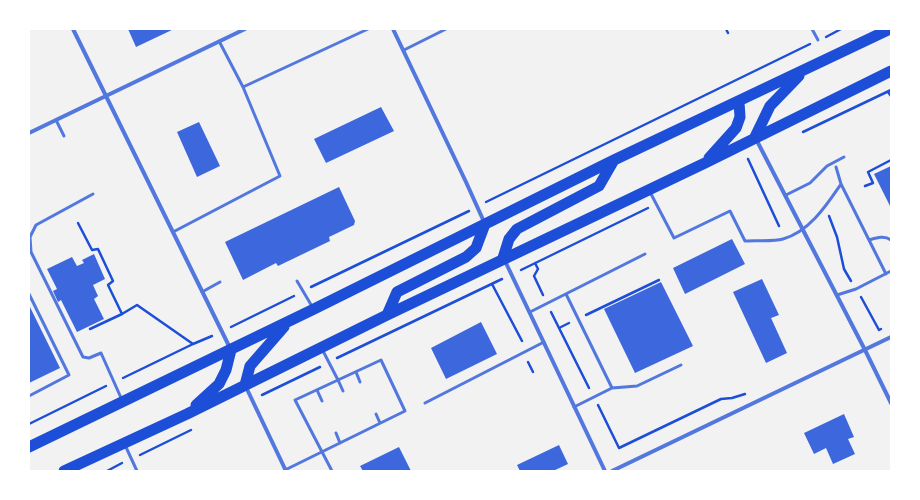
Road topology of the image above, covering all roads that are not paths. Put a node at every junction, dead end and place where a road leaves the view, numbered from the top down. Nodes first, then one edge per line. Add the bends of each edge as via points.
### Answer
1 (73, 29) edge
2 (244, 29) edge
3 (368, 29) edge
4 (393, 29) edge
5 (446, 29) edge
6 (812, 29) edge
7 (890, 29) edge
8 (818, 40) road end
9 (219, 41) junction
10 (404, 50) junction
11 (805, 70) junction
12 (891, 70) edge
13 (243, 87) junction
14 (106, 95) junction
15 (739, 102) junction
16 (56, 120) junction
17 (29, 133) edge
18 (64, 136) dead end
19 (755, 137) junction
20 (844, 157) dead end
21 (614, 160) junction
22 (705, 162) junction
23 (836, 167) dead end
24 (841, 184) junction
25 (648, 189) junction
26 (93, 194) dead end
27 (786, 195) junction
28 (485, 224) junction
29 (803, 230) junction
30 (173, 232) junction
31 (869, 240) junction
32 (891, 240) edge
33 (645, 254) dead end
34 (503, 258) junction
35 (891, 271) edge
36 (886, 274) junction
37 (297, 281) dead end
38 (220, 282) dead end
39 (202, 292) junction
40 (29, 294) edge
41 (566, 294) junction
42 (837, 295) junction
43 (314, 309) junction
44 (530, 312) junction
45 (387, 315) junction
46 (288, 322) junction
47 (891, 337) edge
48 (544, 342) junction
49 (321, 347) junction
50 (231, 350) junction
51 (865, 350) junction
52 (682, 365) dead end
53 (356, 372) junction
54 (338, 380) junction
55 (360, 382) dead end
56 (245, 385) junction
57 (612, 388) junction
58 (317, 390) junction
59 (343, 391) dead end
60 (29, 396) edge
61 (322, 401) dead end
62 (122, 402) junction
63 (425, 403) dead end
64 (891, 403) edge
65 (574, 407) junction
66 (187, 414) junction
67 (376, 414) dead end
68 (380, 423) junction
69 (336, 433) dead end
70 (124, 443) junction
71 (340, 443) junction
72 (29, 447) edge
73 (322, 452) junction
74 (64, 471) edge
75 (137, 471) edge
76 (285, 471) edge
77 (332, 471) edge
78 (605, 471) edge
79 (612, 471) edge

1 - 14 street
2 - 9 street
3 - 13 lane
4 - 10 street
5 - 10 lane
6 - 8 lane
7 - 11 highway
9 - 13 lane
9 - 14 street
10 - 28 street
11 - 15 highway
11 - 19 highway via 770,106
12 - 19 highway
13 - 30 lane via 280,176
14 - 16 street
14 - 30 street
15 - 21 highway
15 - 22 highway via 740,117 736,128
16 - 17 street
16 - 18 lane
19 - 22 highway
19 - 27 street
20 - 27 lane via 827,166 810,183
21 - 28 highway
21 - 34 highway via 599,186 516,229 509,239
22 - 25 highway
23 - 24 lane
24 - 29 lane
24 - 31 lane
25 - 29 lane via 674,238 730,211 745,241 782,240
25 - 34 highway
26 - 62 lane via 36,225 30,237 31,252 84,357 89,358 101,353
27 - 29 street
28 - 43 highway
28 - 45 highway via 476,248 466,257 397,292
29 - 42 street
30 - 39 street
31 - 32 lane via 880,237
31 - 36 lane
33 - 41 lane
34 - 44 street
34 - 45 highway
35 - 36 lane
36 - 42 lane
37 - 43 lane
38 - 39 lane
39 - 50 street
40 - 60 lane via 69,375
41 - 44 lane
41 - 57 lane
42 - 51 street
43 - 46 highway
44 - 48 street
45 - 49 highway
46 - 50 highway
46 - 56 highway via 250,366
47 - 51 street
48 - 63 lane
48 - 65 street
49 - 54 lane
49 - 56 highway
50 - 62 highway
50 - 66 highway via 219,384
51 - 64 street
51 - 79 street
52 - 57 lane via 637,386
53 - 54 lane
53 - 55 lane
53 - 68 lane via 381,360 405,411
54 - 58 lane
54 - 59 lane
56 - 66 highway
56 - 76 street
57 - 65 lane
58 - 61 lane
58 - 73 lane via 295,400
62 - 72 highway
65 - 78 street
66 - 70 highway
67 - 68 lane
68 - 71 lane
69 - 71 lane
70 - 74 highway
70 - 75 lane
71 - 73 lane
73 - 76 lane
73 - 77 lane

